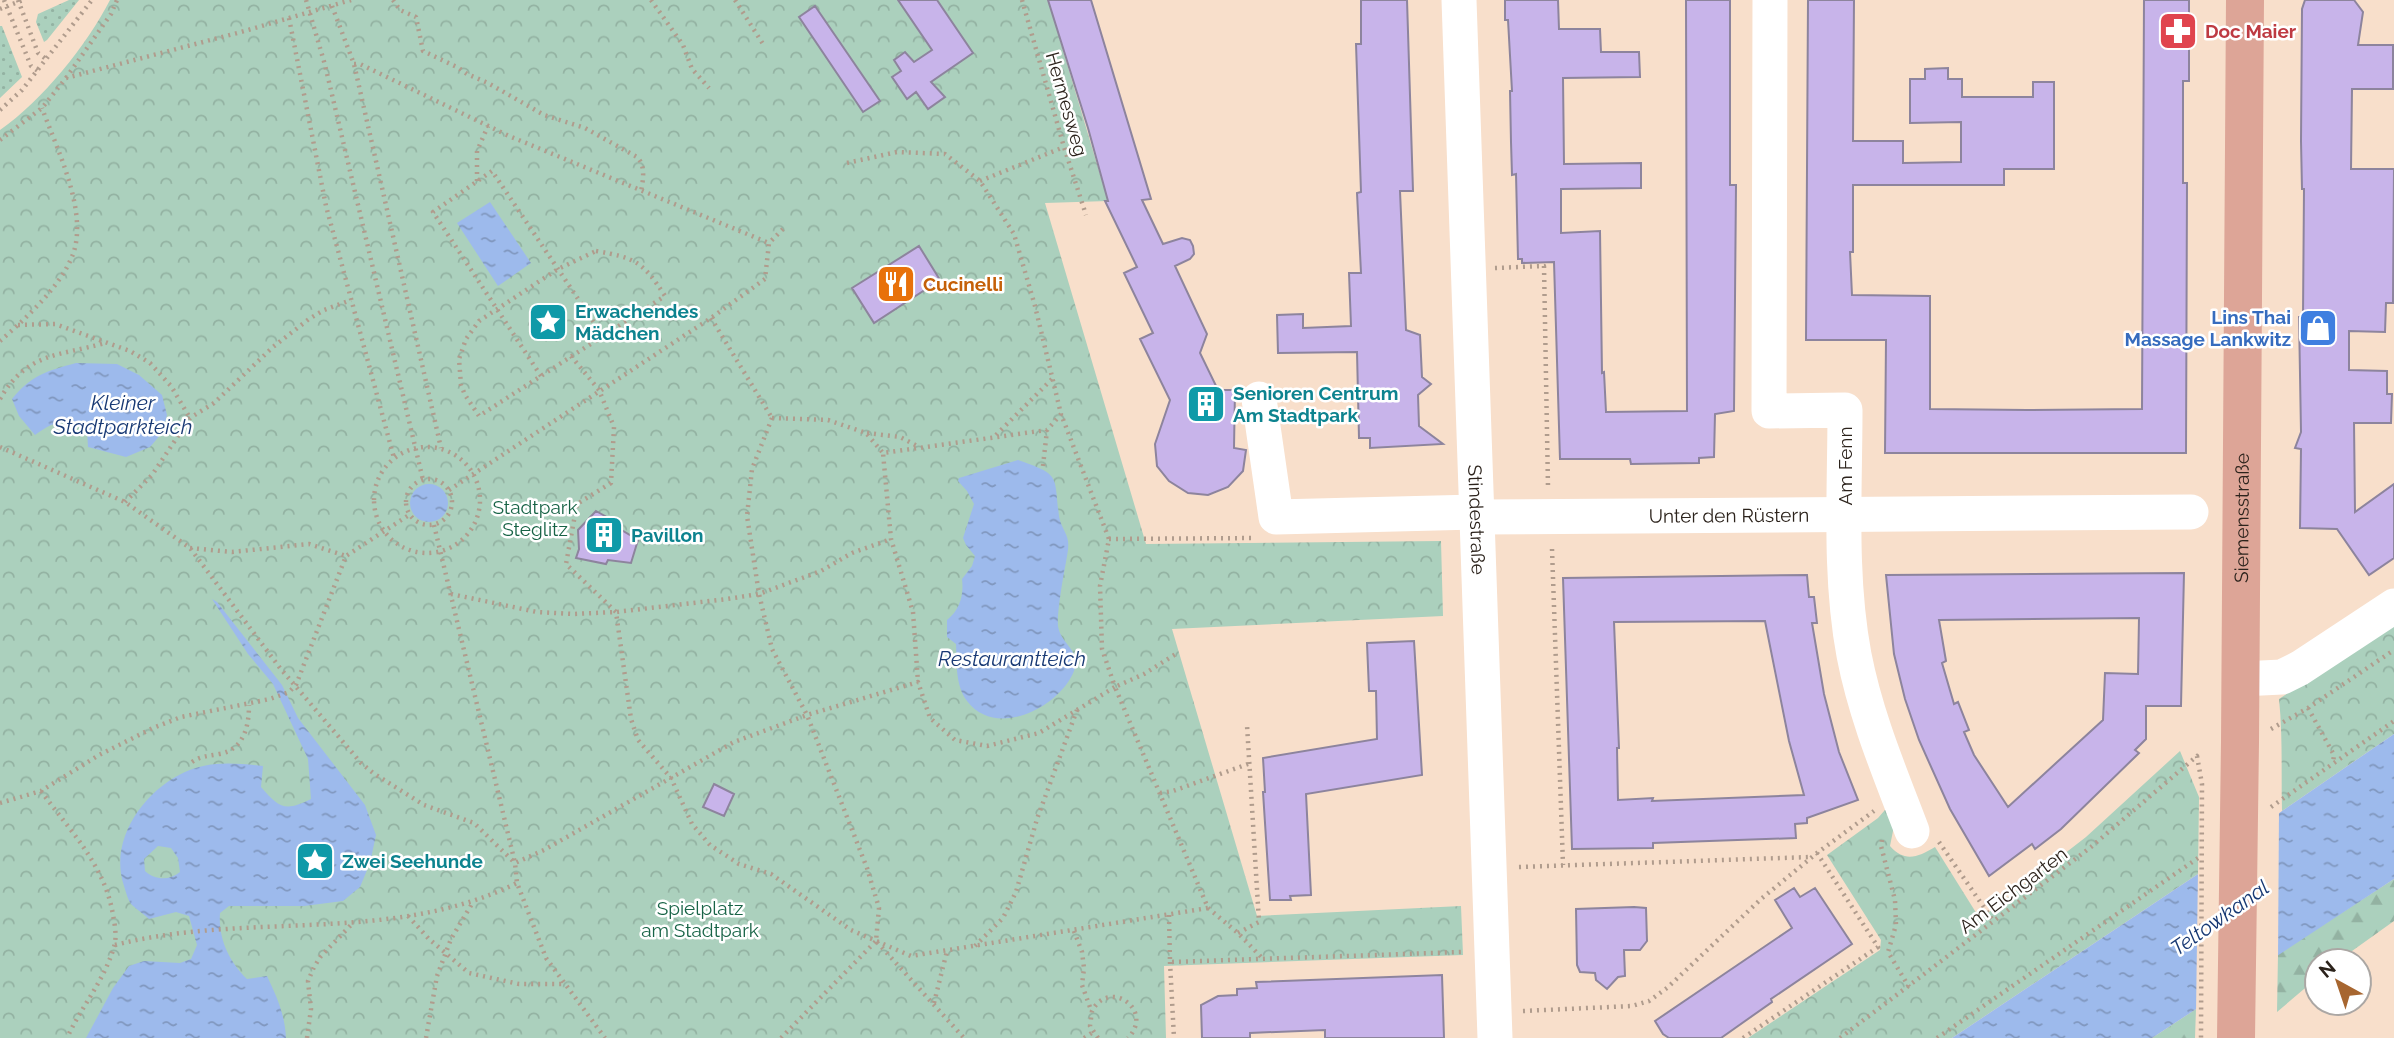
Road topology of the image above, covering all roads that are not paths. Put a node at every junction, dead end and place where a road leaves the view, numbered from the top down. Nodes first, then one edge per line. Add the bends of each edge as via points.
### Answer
1 (1459, 0) edge
2 (1770, 0) edge
3 (2245, 0) edge
4 (1259, 399) dead end
5 (2191, 512) dead end
6 (1476, 515) junction
7 (1845, 515) junction
8 (2394, 606) edge
9 (2241, 679) junction
10 (1897, 834) road end
11 (1494, 1025) edge
12 (2236, 1038) edge

1 - 6 street, Stindestraße
2 - 7 street, Am Fenn via 1769,411 1845,410
3 - 9 main road, Siemensstraße
4 - 6 street, Unter den Rüstern via 1276,517
5 - 7 street, Unter den Rüstern
6 - 7 street, Unter den Rüstern
6 - 11 street, Stindestraße
7 - 10 street, Am Fenn via 1854,654 1881,755 1898,793
8 - 9 street via 2300,668 2281,677
9 - 12 main road, Siemensstraße via 2253,744

